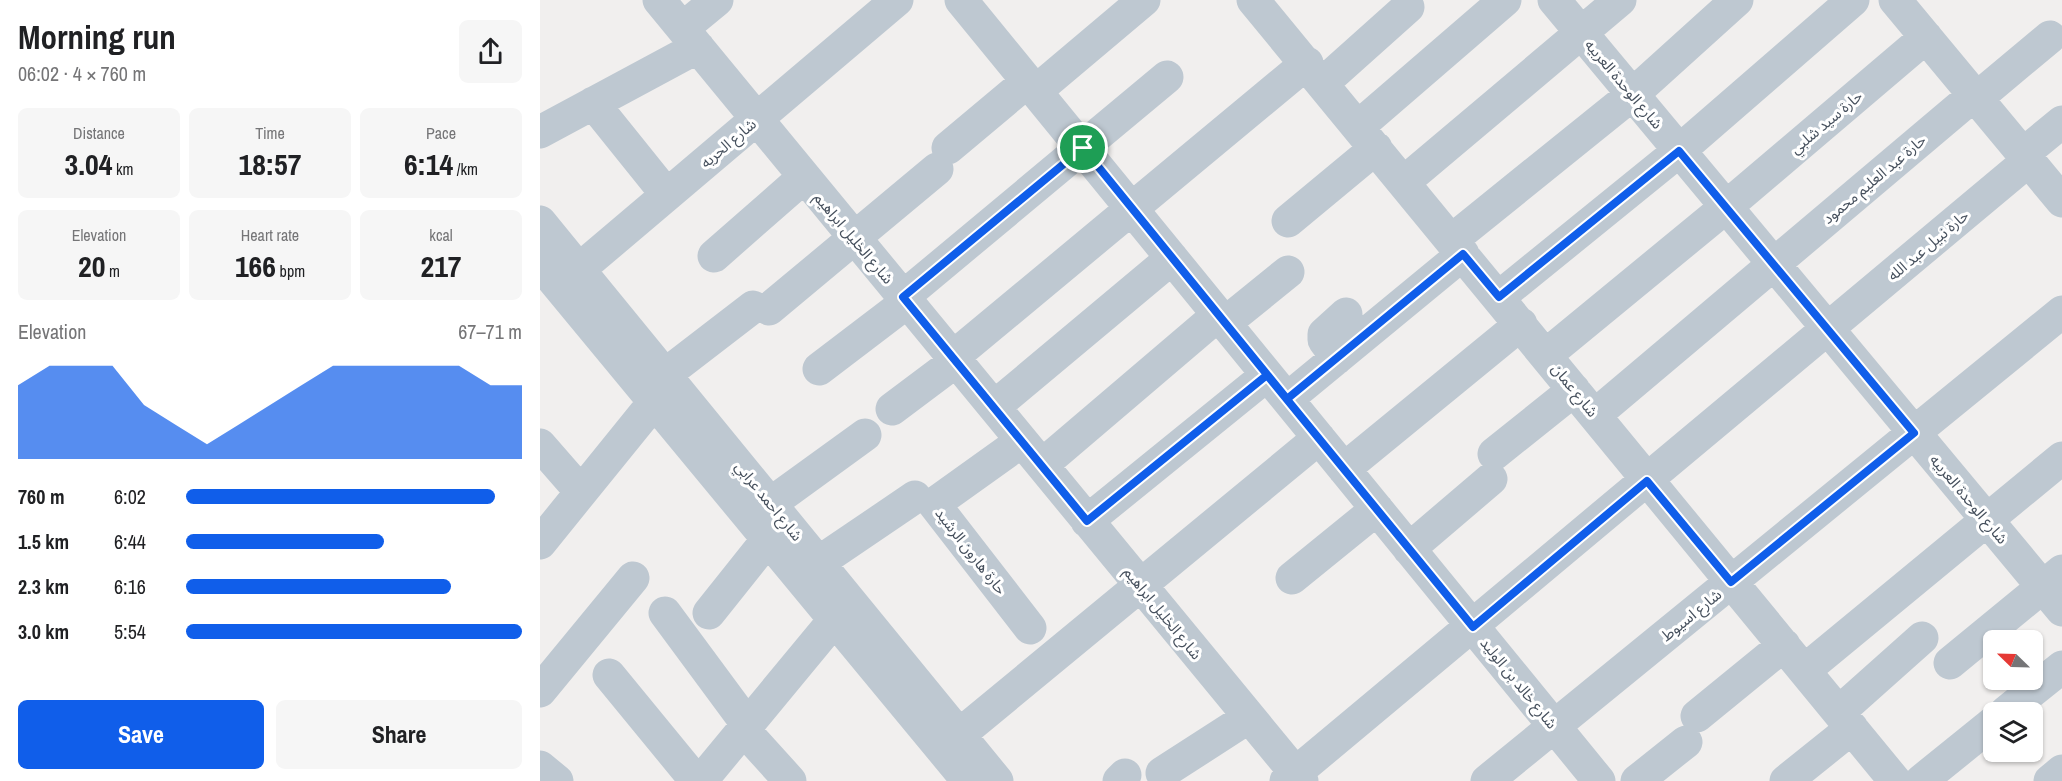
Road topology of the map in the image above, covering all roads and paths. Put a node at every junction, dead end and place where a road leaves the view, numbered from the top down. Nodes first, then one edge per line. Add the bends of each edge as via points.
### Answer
1 (659, 0) edge
2 (717, 0) edge
3 (897, 0) edge
4 (961, 0) edge
5 (1144, 0) edge
6 (1253, 0) edge
7 (1505, 0) edge
8 (1554, 0) edge
9 (1620, 0) edge
10 (1737, 0) edge
11 (1853, 0) edge
12 (1895, 0) edge
13 (1408, 7) dead end
14 (1581, 33) junction
15 (2050, 37) dead end
16 (691, 38) junction
17 (1926, 38) junction
18 (1315, 73) junction
19 (1167, 76) dead end
20 (1032, 86) junction
21 (1633, 94) junction
22 (1975, 97) junction
23 (593, 104) junction
24 (757, 119) junction
25 (2062, 122) edge
26 (540, 132) edge
27 (1367, 137) junction
28 (1083, 148) junction
29 (1679, 151) junction
30 (2026, 157) junction
31 (804, 177) junction
32 (1404, 182) junction
33 (667, 195) junction
34 (2062, 201) edge
35 (1726, 207) junction
36 (1132, 208) junction
37 (1288, 221) dead end
38 (540, 222) edge
39 (854, 237) junction
40 (1458, 247) junction
41 (714, 256) dead end
42 (1172, 258) junction
43 (1774, 264) junction
44 (1288, 272) dead end
45 (560, 273) edge
46 (1499, 297) junction
47 (905, 300) junction
48 (2062, 312) edge
49 (1346, 314) dead end
50 (1222, 319) junction
51 (1521, 324) junction
52 (1828, 330) junction
53 (1546, 355) junction
54 (1337, 358) junction
55 (954, 359) junction
56 (819, 369) dead end
57 (1277, 387) junction
58 (655, 389) junction
59 (1575, 390) junction
60 (994, 407) junction
61 (892, 409) dead end
62 (1595, 415) junction
63 (1914, 433) junction
64 (865, 435) dead end
65 (1319, 438) junction
66 (1022, 441) junction
67 (540, 445) edge
68 (2062, 458) edge
69 (1042, 465) junction
70 (1344, 469) junction
71 (1647, 481) junction
72 (582, 492) junction
73 (915, 497) dead end
74 (1377, 509) junction
75 (763, 520) junction
76 (1087, 521) junction
77 (1988, 521) junction
78 (540, 543) edge
79 (1409, 549) junction
80 (808, 569) junction
81 (633, 578) dead end
82 (1292, 578) dead end
83 (1731, 582) junction
84 (1140, 585) junction
85 (2056, 589) edge
86 (665, 613) dead end
87 (709, 613) dead end
88 (835, 619) junction
89 (1473, 627) junction
90 (1030, 628) dead end
91 (1922, 638) dead end
92 (1784, 645) junction
93 (1950, 663) dead end
94 (2062, 667) edge
95 (1805, 670) junction
96 (609, 675) dead end
97 (540, 691) edge
98 (2018, 702) edge
99 (1249, 717) junction
100 (1846, 720) junction
101 (1554, 726) junction
102 (745, 727) junction
103 (1983, 731) edge
104 (960, 735) junction
105 (540, 767) edge
106 (2062, 771) edge
107 (1162, 773) dead end
108 (958, 777) edge
109 (1886, 778) edge
110 (1295, 779) edge
111 (557, 781) edge
112 (698, 781) edge
113 (790, 781) edge
114 (998, 781) edge
115 (1487, 781) edge
116 (1599, 781) edge
117 (1637, 781) edge
118 (1786, 781) edge
119 (1921, 781) edge
120 (2050, 781) edge

1 - 16 street, شارع الخليل ابراهيم
2 - 16 street
3 - 24 street, شارع الحريه
4 - 20 street, شارع خالد بن الوليد
5 - 20 street
6 - 18 street, شارع عمان
7 - 27 street
8 - 14 street, شارع الوحدة العربيه
9 - 14 street
10 - 21 street
11 - 29 street
12 - 17 street
13 - 18 street
14 - 21 street, شارع الوحدة العربيه
14 - 32 street
15 - 22 street, حارة عبد العليم محمود
16 - 23 street
16 - 24 street, شارع الخليل ابراهيم
17 - 22 street
17 - 35 street, حارة سيد شلبي
18 - 27 street, شارع عمان
18 - 36 street
19 - 28 street
20 - 28 street, شارع خالد بن الوليد
20 - 39 street via 942,158
21 - 29 street, شارع الوحدة العربيه
21 - 40 street
22 - 30 street
22 - 43 street, حارة عبد العليم محمود
23 - 26 street
23 - 33 street
24 - 31 street, شارع الخليل ابراهيم
24 - 33 street, شارع الحريه
25 - 30 street, حارة نبيل عبد الله
27 - 32 street, شارع عمان
27 - 37 street
28 - 36 street, شارع خالد بن الوليد
28 - 47 street
29 - 35 street, شارع الوحدة العربيه
29 - 46 street
30 - 34 street
30 - 52 street, حارة نبيل عبد الله
31 - 39 street, شارع الخليل ابراهيم
31 - 41 street
32 - 40 street, شارع عمان
33 - 45 street, شارع الحريه
35 - 43 street, شارع الوحدة العربيه
35 - 53 street, حارة سيد شلبي
36 - 42 street, شارع خالد بن الوليد
36 - 55 street
38 - 45 street, شارع احمد عرابي
39 - 47 street, شارع الخليل ابراهيم
39 - 58 street
40 - 46 street, شارع عمان
40 - 54 street
42 - 50 street, شارع خالد بن الوليد
42 - 60 street
43 - 52 street, شارع الوحدة العربيه
43 - 62 street, حارة عبد العليم محمود
44 - 50 street
45 - 58 street, شارع احمد عرابي
46 - 51 street, شارع عمان
47 - 55 street, شارع الخليل ابراهيم
47 - 56 street
48 - 63 street, شارع اسيوط
49 - 54 street via 1324,334
50 - 57 street, شارع خالد بن الوليد
50 - 69 street
51 - 53 street, شارع عمان
51 - 70 street
52 - 63 street, شارع الوحدة العربيه
52 - 71 street, حارة نبيل عبد الله
53 - 59 street, شارع عمان
54 - 57 street
55 - 60 street, شارع الخليل ابراهيم
55 - 61 street
57 - 65 street, شارع خالد بن الوليد
57 - 76 street
58 - 72 street
58 - 75 street, شارع احمد عرابي
59 - 62 street, شارع عمان
59 - 79 street
60 - 66 street, شارع الخليل ابراهيم
62 - 71 street, شارع عمان
63 - 77 street, شارع الوحدة العربيه
63 - 83 street, شارع اسيوط
64 - 75 street
65 - 70 street, شارع خالد بن الوليد
65 - 84 street
66 - 69 street, شارع الخليل ابراهيم
66 - 90 street, حارة هارون الرشيد via 934,504
67 - 72 street
68 - 77 street
69 - 76 street, شارع الخليل ابراهيم
70 - 74 street, شارع خالد بن الوليد
71 - 83 street, شارع عمان
71 - 89 street, حارة نبيل عبد الله
72 - 78 street
73 - 80 street
74 - 79 street, شارع خالد بن الوليد
74 - 82 street
75 - 80 street, شارع احمد عرابي
75 - 87 street
76 - 84 street, شارع الخليل ابراهيم
77 - 85 street, شارع الوحدة العربيه
77 - 95 street
79 - 89 street, شارع خالد بن الوليد
80 - 88 street, شارع احمد عرابي
80 - 104 street, شارع احمد عرابي
81 - 97 street
83 - 92 street, شارع عمان
83 - 101 street, شارع اسيوط
84 - 99 street, شارع الخليل ابراهيم
84 - 104 street
85 - 93 street
86 - 102 street
88 - 102 street
88 - 108 street, شارع احمد عرابي
89 - 101 street, شارع خالد بن الوليد
89 - 110 street, حارة نبيل عبد الله
91 - 100 street
92 - 95 street, شارع عمان
92 - 117 street
94 - 98 street
95 - 100 street, شارع عمان
96 - 112 street
99 - 107 street
99 - 110 street, شارع الخليل ابراهيم
100 - 109 street, شارع عمان
100 - 118 street
101 - 115 street, شارع اسيوط
101 - 116 street, شارع خالد بن الوليد
102 - 112 street
102 - 113 street
103 - 119 street
104 - 114 street, شارع احمد عرابي
105 - 111 street
106 - 120 street

